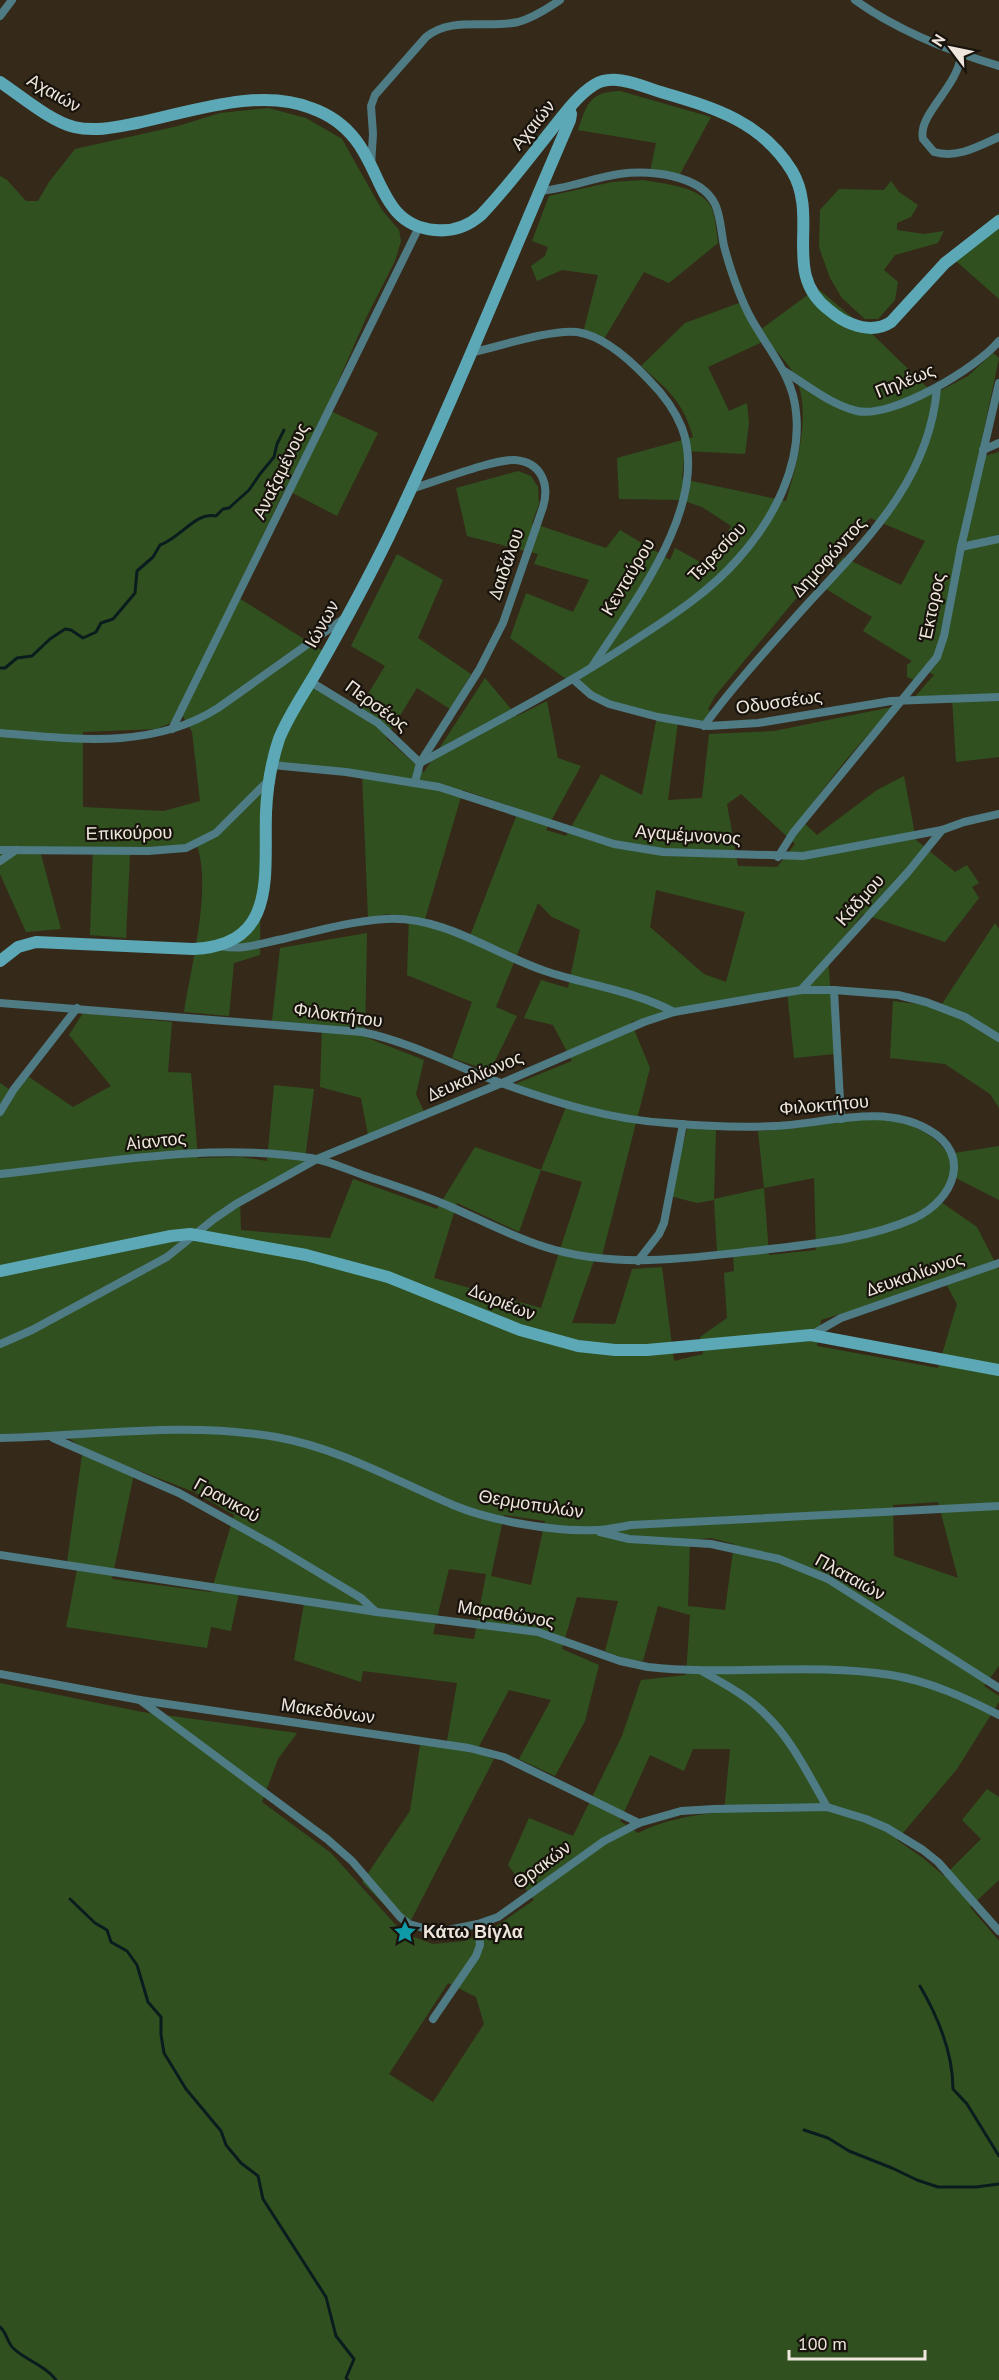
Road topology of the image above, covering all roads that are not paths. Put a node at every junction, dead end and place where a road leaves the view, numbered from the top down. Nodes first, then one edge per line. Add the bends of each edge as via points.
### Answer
1 (12, 0) edge
2 (560, 0) edge
3 (855, 0) edge
4 (0, 16) edge
5 (961, 55) junction
6 (999, 66) edge
7 (0, 82) edge
8 (569, 109) junction
9 (999, 137) edge
10 (371, 165) junction
11 (540, 191) junction
12 (999, 220) edge
13 (419, 227) junction
14 (999, 341) edge
15 (470, 353) junction
16 (784, 370) junction
17 (999, 383) edge
18 (937, 388) junction
19 (999, 443) edge
20 (983, 450) junction
21 (411, 489) junction
22 (999, 539) edge
23 (961, 547) junction
24 (348, 615) junction
25 (590, 670) junction
26 (574, 680) junction
27 (311, 682) junction
28 (999, 697) edge
29 (901, 701) junction
30 (704, 726) junction
31 (172, 729) junction
32 (0, 734) edge
33 (420, 762) junction
34 (272, 765) junction
35 (269, 780) junction
36 (414, 782) junction
37 (999, 814) edge
38 (942, 830) junction
39 (0, 850) edge
40 (16, 850) junction
41 (778, 857) junction
42 (0, 861) edge
43 (221, 946) junction
44 (0, 961) edge
45 (801, 990) junction
46 (834, 990) junction
47 (0, 1003) edge
48 (77, 1008) junction
49 (674, 1012) junction
50 (999, 1038) edge
51 (502, 1083) junction
52 (0, 1112) edge
53 (841, 1119) junction
54 (683, 1124) junction
55 (316, 1159) junction
56 (0, 1174) edge
57 (196, 1235) junction
58 (638, 1261) junction
59 (999, 1263) edge
60 (0, 1271) edge
61 (811, 1335) junction
62 (0, 1344) edge
63 (999, 1370) edge
64 (50, 1437) junction
65 (0, 1438) edge
66 (999, 1506) edge
67 (596, 1530) junction
68 (0, 1555) edge
69 (377, 1612) junction
70 (699, 1669) junction
71 (0, 1674) edge
72 (999, 1688) edge
73 (140, 1700) junction
74 (999, 1715) edge
75 (827, 1807) junction
76 (639, 1823) junction
77 (478, 1924) junction
78 (999, 1931) edge
79 (433, 2019) dead end

1 - 4 street
2 - 10 street via 518,22 448,26 426,37 375,95 371,106
3 - 5 street via 892,23
5 - 6 street
5 - 9 street via 954,79 924,123 923,139 934,152 951,154
7 - 10 street, Αχαιών via 60,122 90,129 255,98 290,101 319,111 340,124 356,140
8 - 11 street, Ιώνων via 570,120
8 - 12 street, Αχαιών via 594,85 615,80 708,105 748,126 777,152 797,182 804,215 804,273 811,292 823,306 856,326 870,328 889,323 945,263
8 - 13 street, Αχαιών via 472,223 445,231
10 - 13 street, Αχαιών via 394,211
11 - 15 street, Ιώνων
11 - 16 street, Τειρεσίου via 638,173 668,176 701,188 716,207 742,299
13 - 31 street, Αναξαμένους
14 - 18 street, Πηλέως via 982,358
15 - 21 street, Ιώνων
15 - 25 street, Κενταύρου via 557,333 586,334 642,373 670,405 682,429 688,457 687,476 672,532 655,570
16 - 18 street, Πηλέως via 838,404 867,412 885,410
16 - 25 street, Τειρεσίου via 796,411 795,444 784,487 765,524 712,584
17 - 20 street, Έκτορος
18 - 30 street, Δημοφώντος via 934,417 918,460 887,515
19 - 20 street
20 - 23 street, Έκτορος
21 - 24 street, Ιώνων
21 - 33 street, Δαιδάλου via 512,460 535,467 546,486 543,507 503,623 479,670
22 - 23 street
23 - 29 street, Έκτορος via 939,653
24 - 27 street, Ιώνων
24 - 31 street via 218,708
25 - 26 street, Τειρεσίου
26 - 30 street, Οδυσσέως via 609,704
26 - 33 street, Τειρεσίου
27 - 33 street, Περσέως via 378,723
27 - 34 street, Ιώνων via 285,726
28 - 29 street, Οδυσσέως
29 - 30 street, Οδυσσέως via 750,724
29 - 41 street, Έκτορος via 793,833
31 - 32 street via 96,740
33 - 36 street, Δαιδάλου
34 - 35 street, Ιώνων
34 - 36 street, Αγαμέμνονος
35 - 40 street, Επικούρου via 216,833 186,848
35 - 43 street, Ιώνων via 262,904 245,930
36 - 41 street, Αγαμέμνονος via 472,796 621,846 663,852
37 - 38 street, Αγαμέμνονος
38 - 41 street, Αγαμέμνονος via 810,855
38 - 45 street, Κάδμου
39 - 40 street, Επικούρου
40 - 42 street
43 - 44 street, Ιώνων via 193,949 36,942 18,947
43 - 49 street via 242,948 368,921 424,922 543,970
45 - 46 street, Δευκαλίωνος
45 - 49 street, Δευκαλίωνος
46 - 50 street, Δευκαλίωνος via 898,995 926,1002 965,1017
46 - 53 street
47 - 48 street, Φιλοκτήτου
48 - 51 street, Φιλοκτήτου via 362,1032
48 - 52 street
49 - 51 street, Δευκαλίωνος via 613,1033
51 - 54 street, Φιλοκτήτου via 590,1110
51 - 55 street, Δευκαλίωνος
53 - 54 street, Φιλοκτήτου via 760,1127
53 - 58 street, Φιλοκτήτου via 897,1118 932,1132 953,1158 952,1182 945,1196 911,1220 873,1233 676,1260
54 - 58 street via 664,1223
55 - 56 street, Aiαντος via 184,1153
55 - 57 street, Δευκαλίωνος via 236,1204
55 - 58 street, Φιλοκτήτου via 428,1197 543,1246 574,1254
57 - 60 street, Δωριέων via 171,1236
57 - 61 street, Δωριέων via 316,1257 388,1276 520,1330 578,1346 647,1350
57 - 62 street, Δευκαλίωνος via 167,1257
59 - 61 street, Δευκαλίωνος via 841,1318
61 - 63 street, Δωριέων
64 - 65 street, Θερμοπυλών
64 - 67 street, Θερμοπυλών via 157,1431 228,1431 277,1437 337,1455 473,1512 559,1528
64 - 69 street, Γρανικού via 207,1508 361,1598
66 - 67 street, Θερμοπυλών
67 - 72 street, Πλαταιών via 629,1539 711,1544 779,1559 828,1579
68 - 69 street, Μαραθώνος
69 - 70 street, Μαραθώνος via 538,1632 633,1665
70 - 74 street, Μαραθώνος via 891,1675 935,1687
70 - 75 street via 740,1693 767,1715 782,1732
71 - 73 street, Μακεδόνων
73 - 76 street, Μακεδόνων via 469,1748 504,1757
73 - 77 street, Θρακών via 327,1839 409,1924 438,1932
75 - 76 street, Θρακών via 681,1811
75 - 78 street, Θρακών via 887,1828 923,1850
76 - 77 street, Θρακών via 604,1841 498,1917
77 - 79 street via 480,1945 476,1956

